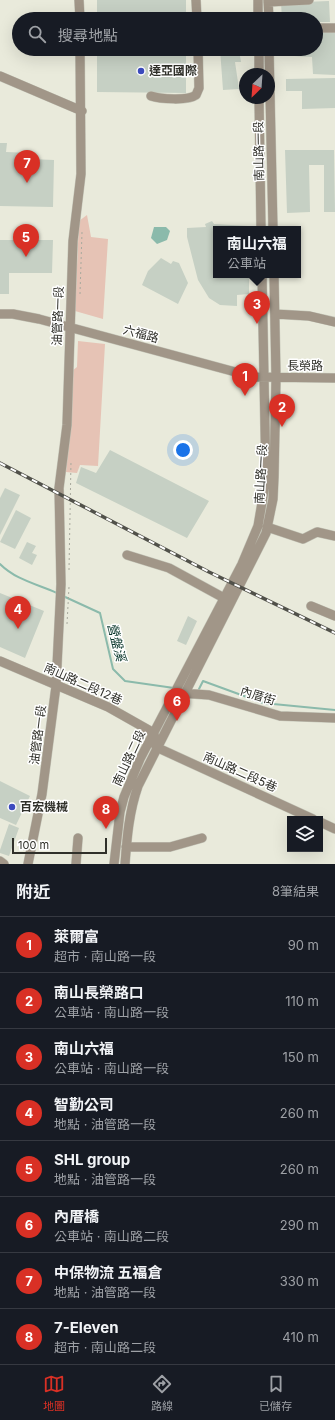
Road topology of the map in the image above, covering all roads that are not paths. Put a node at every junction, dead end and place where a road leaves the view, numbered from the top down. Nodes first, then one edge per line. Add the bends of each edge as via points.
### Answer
1 (79, 0) edge
2 (196, 0) edge
3 (258, 0) edge
4 (309, 0) edge
5 (268, 1) edge
6 (80, 12) edge
7 (197, 12) edge
8 (258, 12) edge
9 (269, 12) edge
10 (323, 28) edge
11 (335, 28) edge
12 (80, 56) edge
13 (198, 56) edge
14 (259, 56) edge
15 (269, 56) edge
16 (259, 68) edge
17 (0, 76) edge
18 (151, 96) dead end
19 (259, 104) edge
20 (82, 112) junction
21 (261, 226) edge
22 (273, 226) edge
23 (262, 278) edge
24 (274, 278) edge
25 (0, 314) edge
26 (275, 314) junction
27 (335, 322) edge
28 (70, 328) junction
29 (263, 377) junction
30 (276, 378) junction
31 (335, 378) edge
32 (267, 527) junction
33 (335, 536) edge
34 (127, 555) dead end
35 (224, 598) junction
36 (311, 606) dead end
37 (335, 616) edge
38 (0, 661) edge
39 (188, 678) junction
40 (56, 686) junction
41 (176, 691) junction
42 (185, 694) junction
43 (335, 718) edge
44 (154, 733) junction
45 (156, 747) junction
46 (306, 816) edge
47 (323, 823) edge
48 (335, 829) edge
49 (78, 838) dead end
50 (202, 838) dead end
51 (126, 848) junction
52 (0, 861) edge
53 (4, 864) edge
54 (28, 864) edge
55 (76, 864) edge
56 (114, 864) edge
57 (125, 864) edge

1 - 6 street
2 - 7 street
3 - 8 street
4 - 5 street
5 - 9 street
10 - 11 street
12 - 20 street, 油管路一段
13 - 18 street via 199,88 196,95 179,98
14 - 16 street
15 - 22 street, 南山路一段
17 - 20 street
19 - 21 street, 南山路一段
20 - 28 street, 油管路一段 via 81,174 73,241
23 - 29 street, 南山路一段
24 - 26 street, 南山路一段
25 - 28 street, 六福路 via 13,314
26 - 27 street via 309,316
26 - 30 street, 南山路一段
28 - 29 street, 六福路 via 254,377
28 - 40 street, 油管路一段 via 67,425 59,488 65,585
29 - 30 street, 六福路
29 - 35 street, 南山路一段 via 266,480 263,502 253,541
30 - 31 street, 長榮路
30 - 32 street, 南山路一段 via 273,499
32 - 33 street via 303,539 317,532
32 - 39 street, 南山路一段
34 - 35 street via 168,568
35 - 39 street, 南山路一段
36 - 37 street
38 - 40 street, 南山路二段12巷
39 - 41 street, 南山路二段
39 - 42 street, 南山路二段
40 - 44 street, 南山路二段12巷 via 108,707
40 - 54 street, 油管路一段 via 41,800
41 - 42 street, 內厝街
41 - 44 street, 南山路二段
42 - 43 street, 內厝街 via 209,695 280,716
42 - 45 street, 南山路二段
44 - 45 street
44 - 56 street, 南山路二段 via 124,797
45 - 46 street, 南山路二段5巷
45 - 51 street, 南山路二段 via 132,802
47 - 48 street
49 - 55 street
50 - 51 street via 170,846
51 - 57 street, 南山路二段
52 - 53 street

